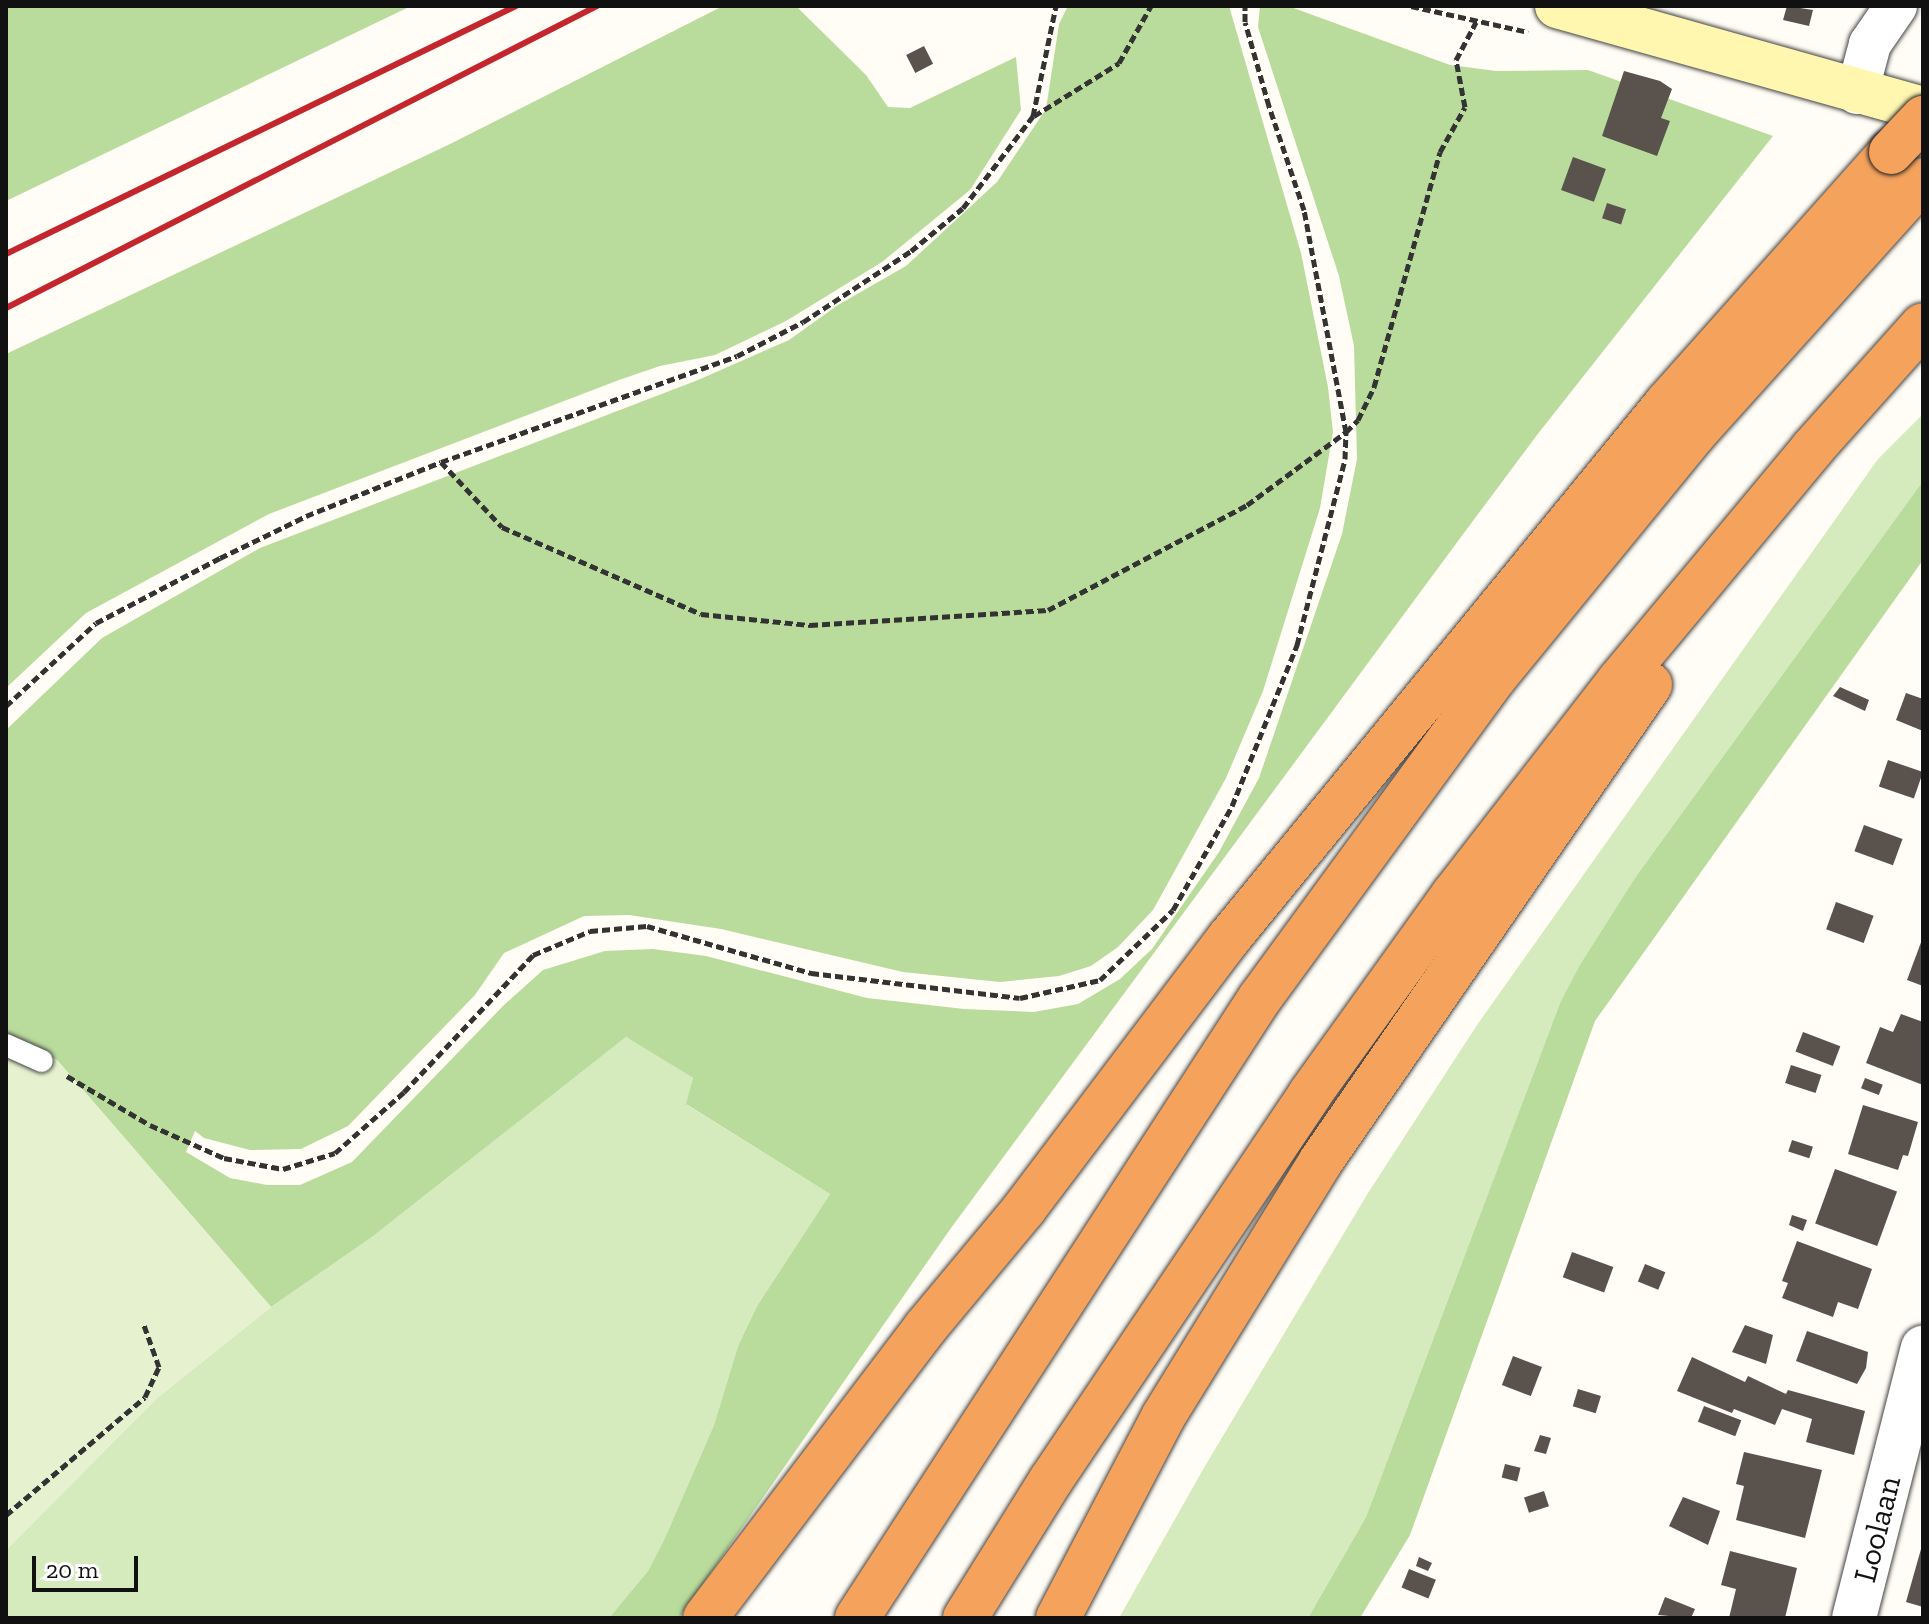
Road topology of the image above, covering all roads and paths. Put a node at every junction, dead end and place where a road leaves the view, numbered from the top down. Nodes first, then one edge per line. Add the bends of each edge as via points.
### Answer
1 (1056, 6) edge
2 (1151, 6) edge
3 (1245, 6) edge
4 (1557, 6) edge
5 (1896, 6) edge
6 (1476, 22) dead end
7 (1857, 93) junction
8 (1923, 109) edge
9 (1033, 116) junction
10 (1923, 118) edge
11 (1907, 166) edge
12 (1923, 325) edge
13 (1346, 432) junction
14 (1812, 449) junction
15 (441, 462) junction
16 (6, 706) edge
17 (6, 1045) edge
18 (42, 1061) joint
19 (144, 1325) dead end
20 (1923, 1348) edge
21 (6, 1515) edge
22 (705, 1618) edge
23 (857, 1618) edge
24 (965, 1618) edge
25 (1058, 1618) edge
26 (1854, 1618) edge

1 - 9 path
2 - 9 path via 1119,63
3 - 13 path via 1269,106 1304,210
4 - 7 main road
5 - 7 street via 1870,44
6 - 13 path via 1456,60 1465,107 1440,152 1374,387
7 - 8 main road
9 - 15 path via 963,208 911,251 803,322 696,373
10 - 11 highway, bridge
11 - 22 highway via 1667,403 1258,901
11 - 23 highway via 1495,677 1260,998
12 - 14 highway
13 - 15 path via 1247,505 1048,610 810,625 701,614 502,527
13 - 18 path via 1345,459 1297,645 1232,806 1173,910 1100,980 1020,998 811,973 647,926 590,931 533,955 404,1092 335,1153 283,1169 224,1158
14 - 24 highway via 1619,681 1435,920 1310,1094 1051,1480
14 - 25 highway via 1321,1161 1163,1417
15 - 16 path via 306,516 96,623
17 - 18 lane
19 - 21 path via 159,1367 145,1397
20 - 26 street, Loolaan

